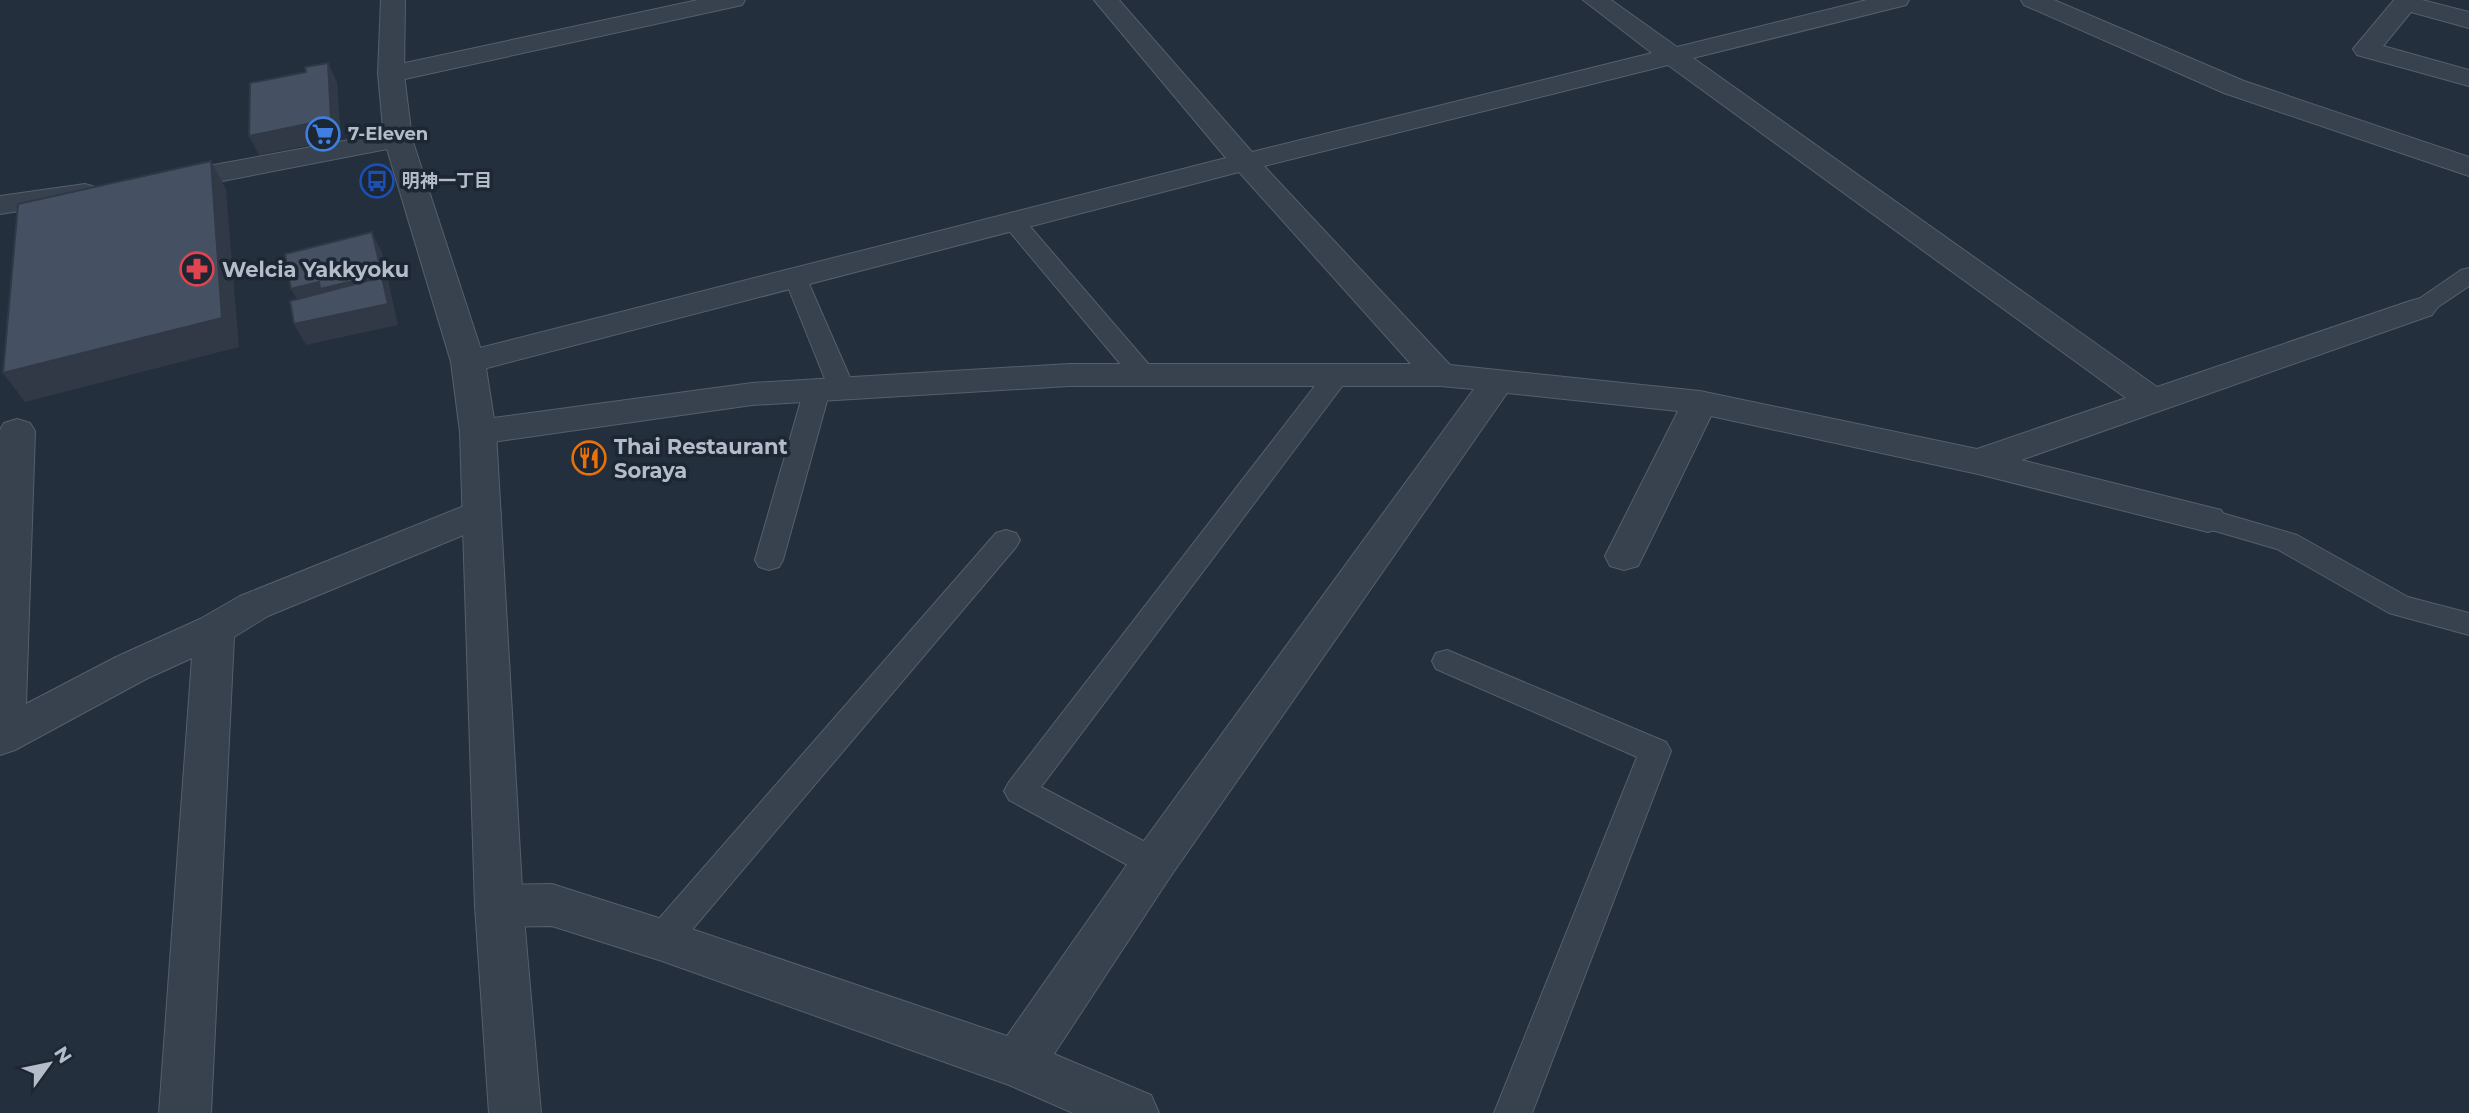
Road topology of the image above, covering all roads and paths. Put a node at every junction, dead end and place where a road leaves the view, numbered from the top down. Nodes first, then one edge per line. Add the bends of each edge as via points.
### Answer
1 (393, 0) edge
2 (733, 0) edge
3 (1106, 0) edge
4 (1595, 0) edge
5 (1897, 0) edge
6 (2033, 0) edge
7 (677, 6) edge
8 (2469, 20) edge
9 (1670, 54) junction
10 (391, 74) junction
11 (2469, 78) edge
12 (398, 139) junction
13 (1245, 162) junction
14 (2469, 167) edge
15 (0, 205) edge
16 (1013, 221) junction
17 (2469, 275) edge
18 (795, 277) junction
19 (2421, 308) joint
20 (468, 362) junction
21 (1142, 373) junction
22 (1337, 375) junction
23 (1440, 375) junction
24 (1496, 383) junction
25 (829, 389) junction
26 (2153, 401) junction
27 (1700, 402) junction
28 (17, 431) dead end
29 (478, 432) junction
30 (1978, 462) junction
31 (482, 513) junction
32 (2208, 519) joint
33 (1006, 540) dead end
34 (1624, 556) dead end
35 (769, 560) dead end
36 (2469, 624) edge
37 (214, 630) junction
38 (1447, 661) dead end
39 (1, 737) edge
40 (1154, 863) junction
41 (499, 906) junction
42 (662, 940) junction
43 (1018, 1064) junction
44 (185, 1113) edge
45 (515, 1113) edge
46 (1133, 1113) edge
47 (1513, 1113) edge

1 - 10 street
2 - 7 street
3 - 13 street
4 - 9 street
5 - 9 street
6 - 14 street via 2234,87
7 - 10 street
8 - 11 street via 2405,3 2366,49
9 - 13 street
9 - 26 street
10 - 12 street
12 - 15 street via 191,179
12 - 20 street
13 - 16 street
13 - 23 street
16 - 18 street
16 - 21 lane
17 - 19 lane
18 - 20 street
18 - 25 lane
19 - 26 street
20 - 29 street
21 - 22 street
21 - 25 street
22 - 23 street
22 - 40 lane via 1020,791
23 - 24 street
24 - 27 street
24 - 40 street
25 - 29 street via 752,394
25 - 35 lane
26 - 30 street
27 - 30 street
27 - 34 street
28 - 39 street
29 - 31 street
30 - 32 street
31 - 37 street via 254,606
31 - 41 street
32 - 36 lane via 2287,542 2399,605
33 - 42 lane
37 - 39 street
37 - 44 street
38 - 47 lane via 1655,751
40 - 43 street
41 - 42 street via 552,905
41 - 45 street
42 - 43 street
43 - 46 street

